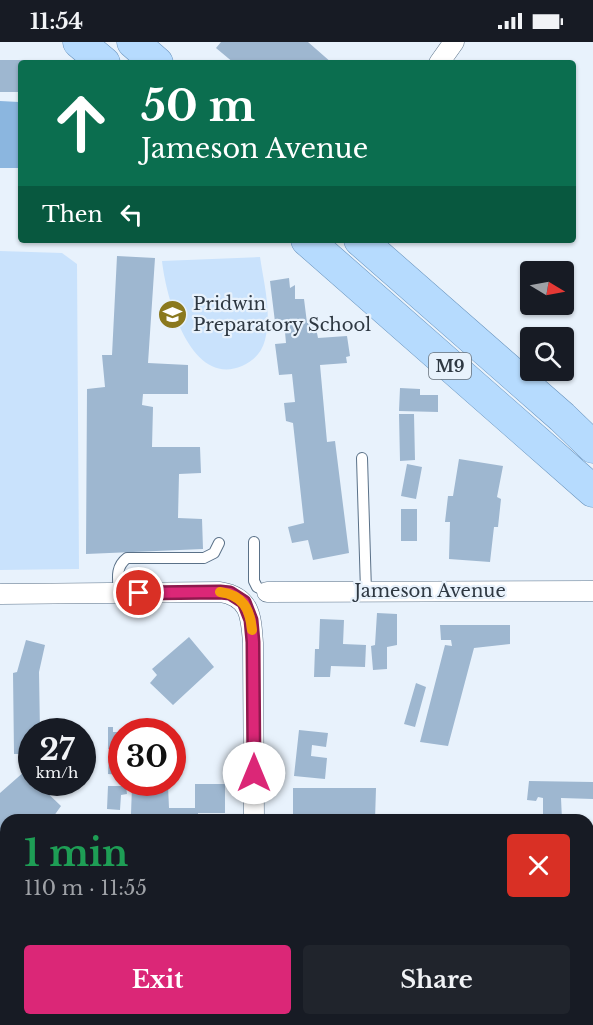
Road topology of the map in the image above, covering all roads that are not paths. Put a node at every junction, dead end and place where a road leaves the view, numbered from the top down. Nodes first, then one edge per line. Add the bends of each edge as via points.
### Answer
1 (79, 42) edge
2 (133, 42) edge
3 (454, 42) edge
4 (100, 60) edge
5 (154, 60) edge
6 (441, 60) edge
7 (363, 243) edge
8 (329, 246) edge
9 (458, 326) junction
10 (435, 354) junction
11 (593, 447) edge
12 (362, 458) dead end
13 (591, 484) edge
14 (254, 542) dead end
15 (219, 543) dead end
16 (366, 591) junction
17 (593, 591) edge
18 (267, 592) joint
19 (119, 593) junction
20 (0, 594) edge
21 (254, 814) edge

1 - 4 main road
2 - 5 main road
3 - 6 street
7 - 9 main road, M9
8 - 10 main road, M9
9 - 10 main road
9 - 11 main road, M9
10 - 13 main road, M9
12 - 16 lane
14 - 18 lane via 254,581
15 - 19 lane via 214,553 204,558 127,558 118,572
16 - 17 street, Jameson Avenue
16 - 18 street, Jameson Avenue
19 - 20 street
19 - 21 street via 230,593 244,602 253,642

